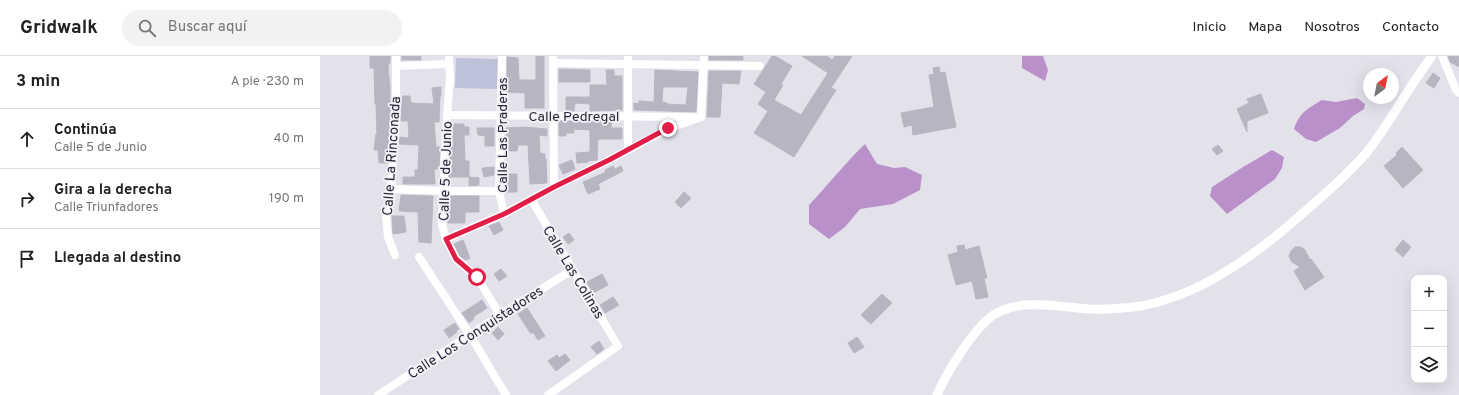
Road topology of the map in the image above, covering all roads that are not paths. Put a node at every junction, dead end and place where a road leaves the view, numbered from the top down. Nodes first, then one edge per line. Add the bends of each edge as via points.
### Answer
1 (396, 56) edge
2 (502, 56) edge
3 (704, 56) edge
4 (1432, 56) edge
5 (1442, 56) edge
6 (553, 59) edge
7 (449, 60) edge
8 (629, 60) edge
9 (704, 65) junction
10 (396, 66) junction
11 (760, 66) dead end
12 (1459, 93) edge
13 (447, 115) junction
14 (501, 116) junction
15 (554, 116) junction
16 (628, 116) junction
17 (701, 117) junction
18 (628, 150) junction
19 (554, 187) junction
20 (391, 189) junction
21 (444, 191) junction
22 (500, 191) junction
23 (531, 199) junction
24 (504, 214) junction
25 (446, 239) junction
26 (395, 255) dead end
27 (419, 257) dead end
28 (572, 270) junction
29 (500, 315) junction
30 (470, 335) junction
31 (378, 395) edge
32 (506, 395) edge
33 (548, 395) edge
34 (936, 395) edge

1 - 10 street, Calle La Rinconada
2 - 14 street, Calle Las Praderas
3 - 9 street
4 - 34 street via 1366,152 1339,182 1256,253 1224,273 1178,296 1132,307 1091,309 1027,305 1008,308 981,326 958,356
5 - 12 street
6 - 8 street
6 - 15 street
7 - 10 street
7 - 13 street, Calle 5 de Junio
8 - 9 street
8 - 16 street
9 - 11 street
9 - 17 street
10 - 20 street, Calle La Rinconada
13 - 14 street, Calle Pedregal
13 - 21 street, Calle 5 de Junio
14 - 15 street, Calle Pedregal
14 - 22 street, Calle Las Praderas
15 - 16 street, Calle Pedregal
15 - 19 street
16 - 17 street, Calle Pedregal
16 - 18 street
17 - 18 street via 668,128
18 - 19 street
19 - 23 street
20 - 21 street
20 - 26 street, Calle La Rinconada via 386,216 388,237
21 - 22 street
21 - 25 street, Calle 5 de Junio via 442,225
22 - 24 street, Calle Las Praderas
23 - 24 street
23 - 28 street, Calle Las Colinas
24 - 25 street
25 - 29 street, Calle 5 de Junio via 456,259 477,277
27 - 30 street
28 - 29 street, Calle Los Conquistadores
28 - 33 street, Calle Las Colinas via 618,346
29 - 30 street, Calle Los Conquistadores
30 - 31 street, Calle Los Conquistadores
30 - 32 street

